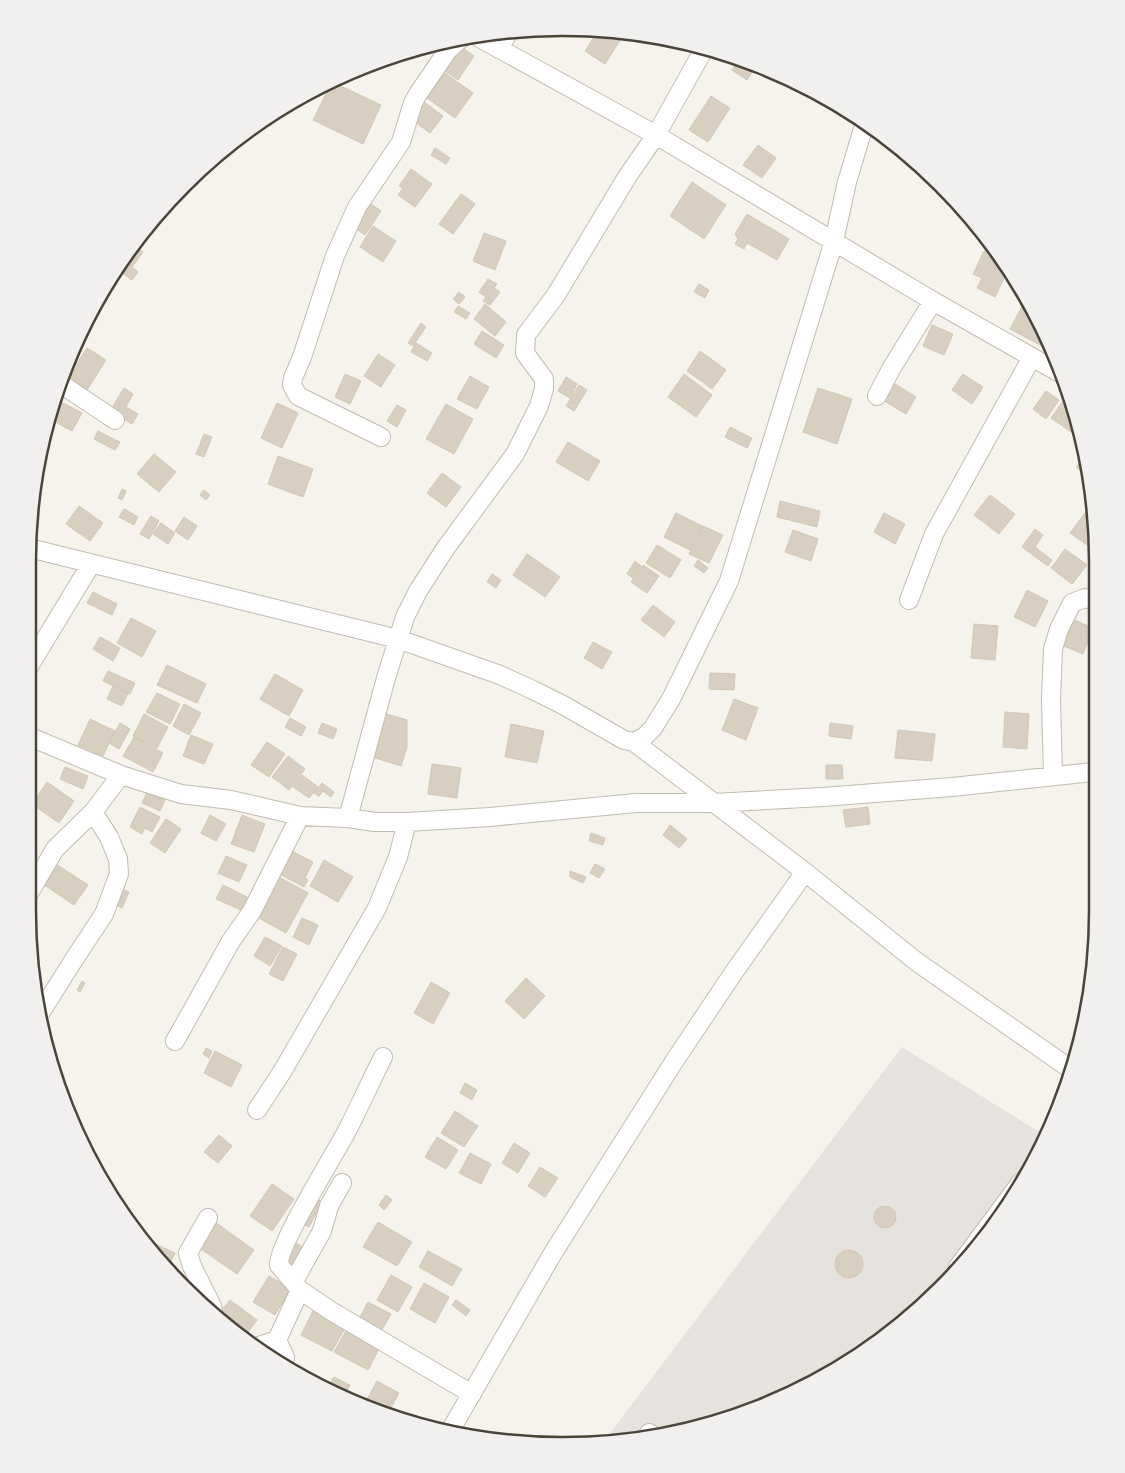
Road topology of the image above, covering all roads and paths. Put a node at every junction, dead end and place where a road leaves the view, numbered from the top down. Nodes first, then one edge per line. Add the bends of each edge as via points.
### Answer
1 (504, 40) edge
2 (487, 42) edge
3 (450, 48) edge
4 (499, 49) junction
5 (701, 55) edge
6 (862, 130) edge
7 (656, 135) junction
8 (834, 241) junction
9 (933, 301) junction
10 (1032, 357) junction
11 (1052, 368) edge
12 (66, 387) edge
13 (877, 396) dead end
14 (115, 420) dead end
15 (382, 436) dead end
16 (36, 550) edge
17 (91, 564) junction
18 (1089, 599) edge
19 (909, 600) dead end
20 (398, 639) junction
21 (36, 655) edge
22 (36, 739) edge
23 (634, 742) junction
24 (1089, 772) edge
25 (121, 775) junction
26 (1053, 776) junction
27 (713, 803) junction
28 (93, 812) junction
29 (300, 816) junction
30 (348, 818) junction
31 (407, 822) junction
32 (805, 872) junction
33 (36, 881) edge
34 (45, 1006) edge
35 (175, 1041) dead end
36 (383, 1057) dead end
37 (1065, 1065) edge
38 (257, 1110) dead end
39 (342, 1184) dead end
40 (208, 1218) dead end
41 (297, 1285) junction
42 (209, 1300) edge
43 (277, 1340) junction
44 (264, 1344) edge
45 (285, 1357) edge
46 (472, 1394) junction
47 (453, 1425) edge

1 - 4 street
2 - 4 street
3 - 15 street via 413,103 401,142 357,207 335,256 293,378 292,385 298,396
4 - 7 street
5 - 7 street
6 - 8 street
7 - 8 street
7 - 20 street via 556,295 526,335 525,353 544,379 539,406 515,454 418,590
8 - 9 street
8 - 23 street via 729,581 653,728
9 - 10 street
9 - 13 street via 890,369
10 - 11 street
10 - 19 street via 934,534
12 - 14 street
16 - 17 street
17 - 20 street
17 - 21 street
18 - 26 street via 1072,603 1054,644 1051,682
20 - 23 street via 500,675 563,704 624,740
20 - 30 street
22 - 25 street
23 - 27 street
24 - 26 street
25 - 28 street
25 - 29 street via 181,794 231,800
26 - 27 street via 823,797
27 - 31 street via 636,803
27 - 32 street
28 - 33 street via 55,849
28 - 34 street via 110,837 118,859 119,874 104,914
29 - 30 street
29 - 35 street via 252,911 231,941
30 - 31 street
31 - 38 street via 398,857 377,908
32 - 37 street via 917,962
32 - 46 street via 675,1060 553,1253
36 - 41 street via 280,1256 279,1265
39 - 41 street via 329,1206 322,1231
40 - 42 street via 188,1253
41 - 43 street
41 - 46 street via 331,1311
43 - 44 street
43 - 45 street
46 - 47 street

